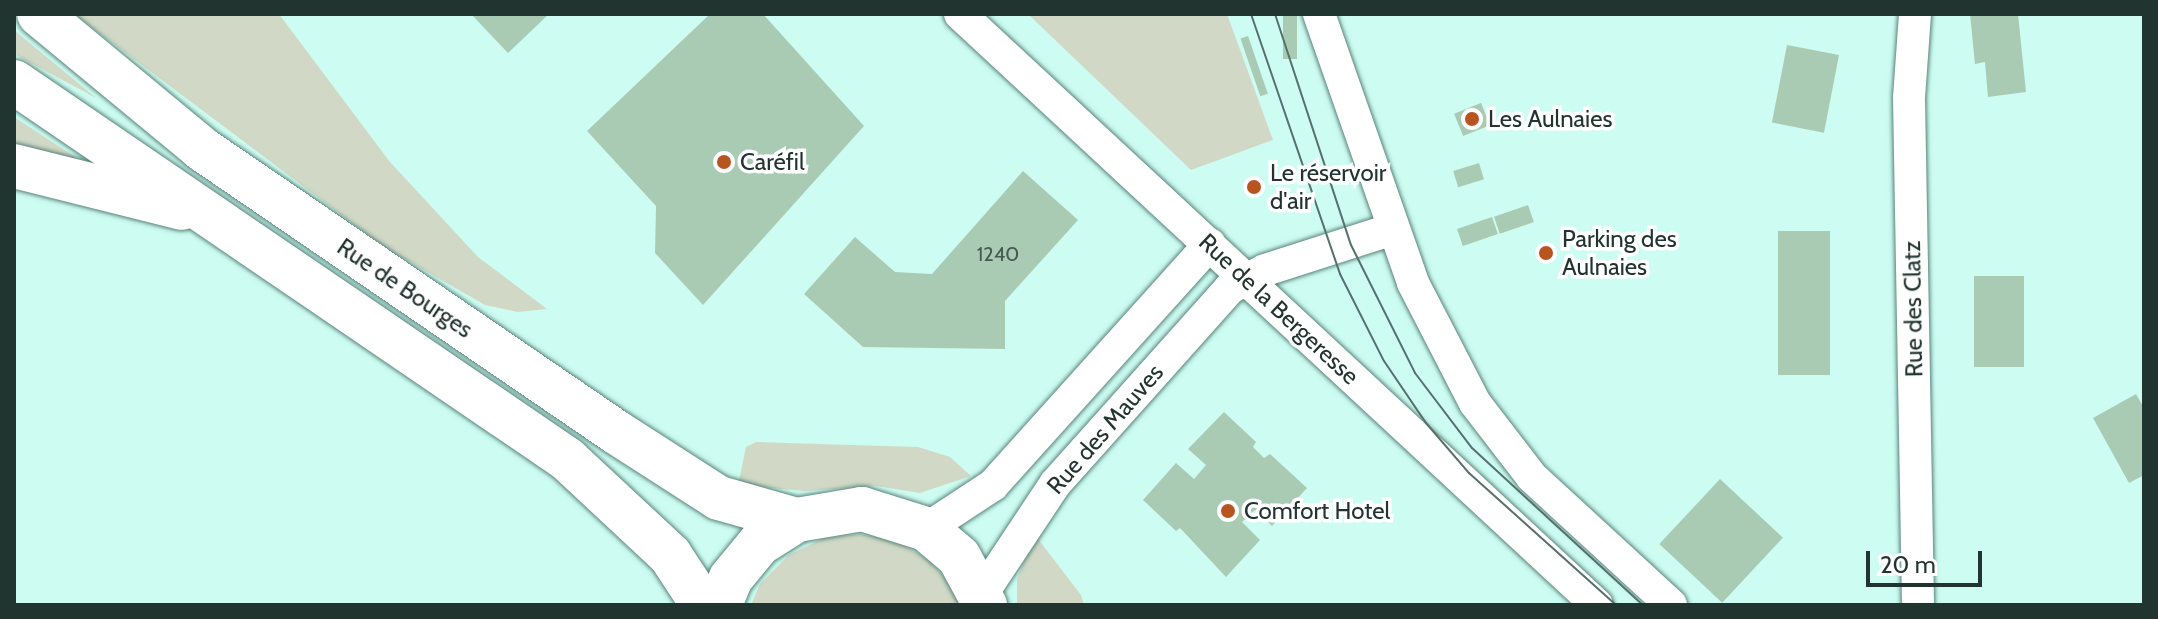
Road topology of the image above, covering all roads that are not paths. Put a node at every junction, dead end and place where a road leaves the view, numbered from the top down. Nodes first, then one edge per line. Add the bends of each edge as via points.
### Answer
1 (39, 14) edge
2 (960, 14) edge
3 (1319, 14) edge
4 (1915, 14) edge
5 (14, 82) edge
6 (14, 166) edge
7 (207, 214) junction
8 (1393, 229) junction
9 (1210, 244) junction
10 (1245, 278) junction
11 (797, 520) junction
12 (926, 529) junction
13 (983, 599) edge
14 (703, 605) edge
15 (720, 605) edge
16 (1597, 605) edge
17 (1671, 605) edge
18 (1918, 605) edge

1 - 11 main road, Rue de Bourges via 202,149 616,432 719,498
2 - 9 street, Rue de la Bergeresse
3 - 8 street
4 - 18 street, Rue des Clatz via 1909,98
5 - 7 main road, Rue de Bourges
6 - 7 main road
7 - 14 main road, Rue de Bourges via 567,459 670,555
8 - 10 street
8 - 17 street via 1442,349 1506,446 1559,504
9 - 10 street, Rue de la Bergeresse
9 - 12 street, Rue des Mauves via 993,485
10 - 13 street, Rue des Mauves via 1213,305 1055,484
10 - 16 street, Rue de la Bergeresse
11 - 12 main road via 862,509
11 - 15 main road via 759,544 731,578
12 - 13 main road via 959,557

